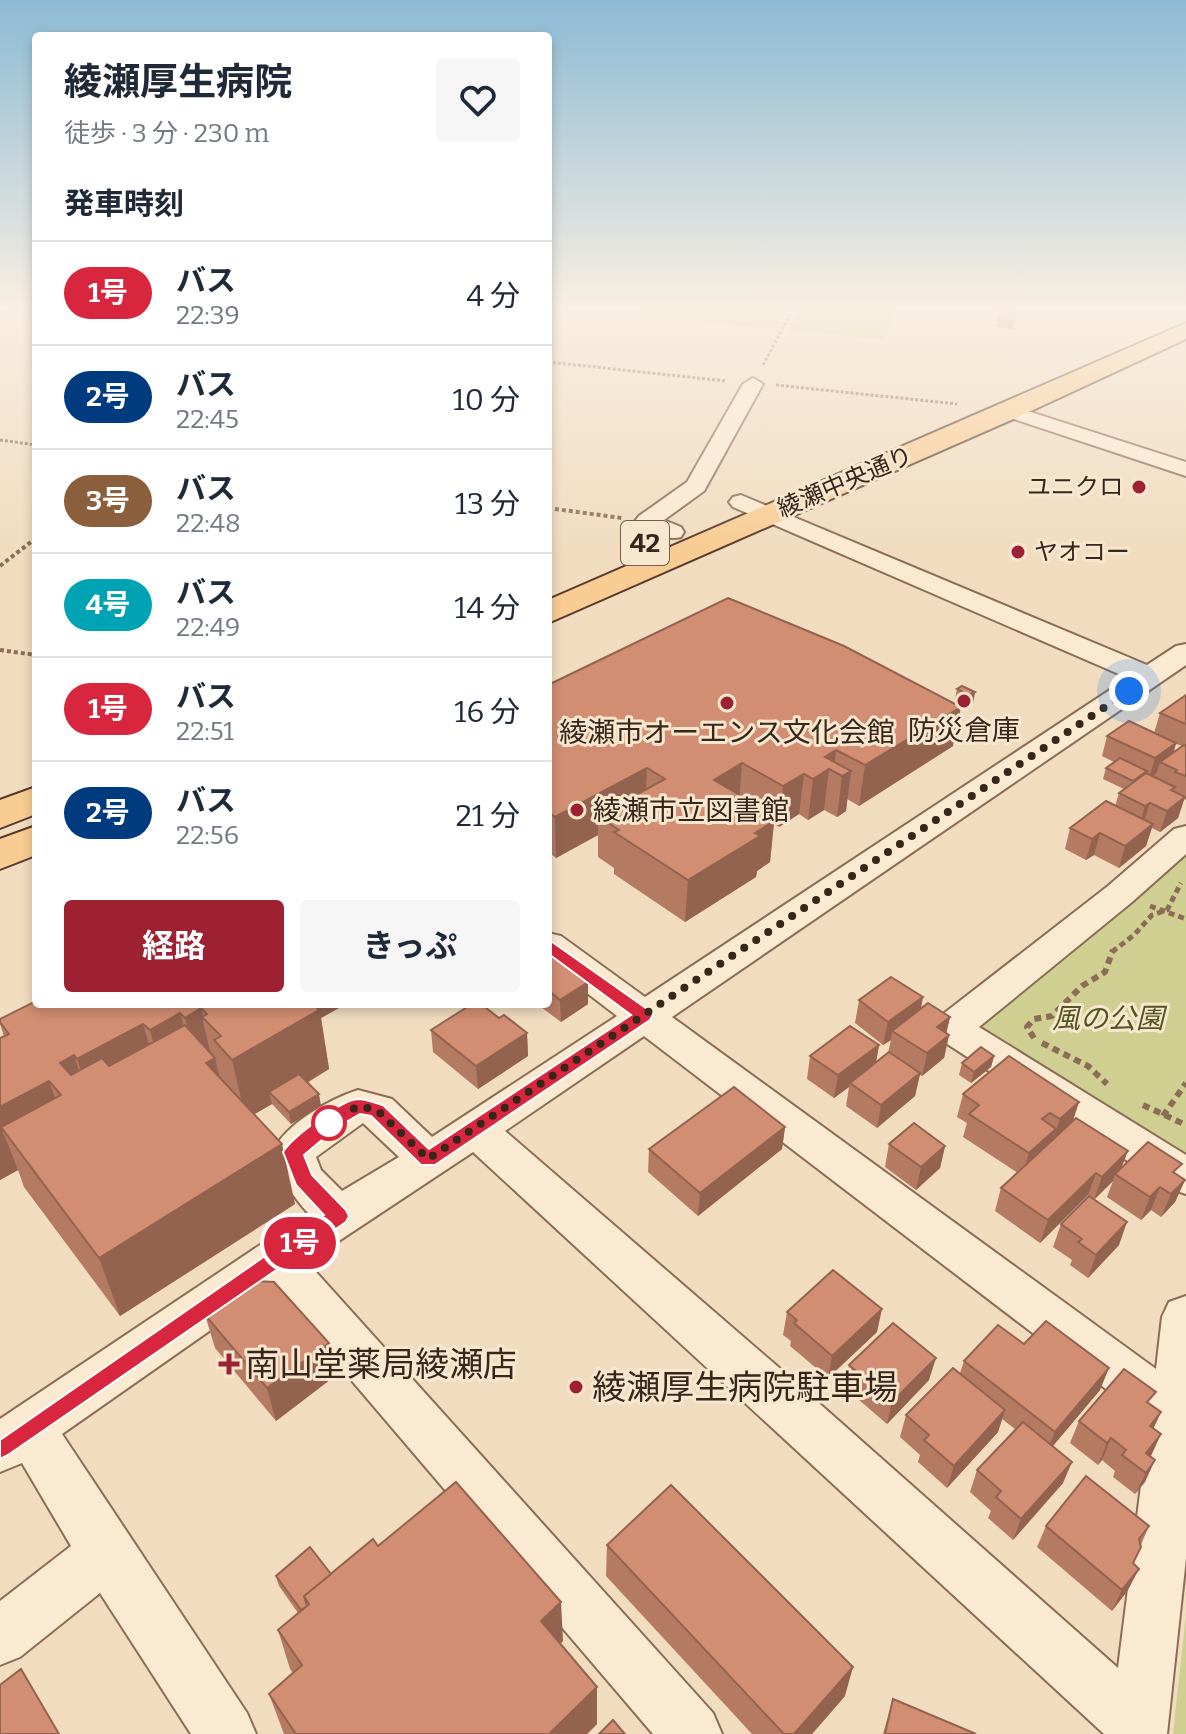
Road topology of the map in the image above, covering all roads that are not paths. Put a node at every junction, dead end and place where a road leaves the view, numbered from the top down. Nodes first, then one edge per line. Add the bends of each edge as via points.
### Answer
1 (751, 388) edge
2 (1002, 388) edge
3 (1059, 388) edge
4 (1009, 411) junction
5 (1186, 469) edge
6 (756, 508) junction
7 (660, 526) junction
8 (552, 581) edge
9 (552, 611) edge
10 (1186, 652) edge
11 (1150, 677) junction
12 (32, 801) edge
13 (0, 815) edge
14 (1186, 836) edge
15 (32, 841) edge
16 (0, 855) edge
17 (552, 948) edge
18 (644, 1015) junction
19 (476, 1130) junction
20 (428, 1159) junction
21 (1186, 1177) edge
22 (338, 1216) junction
23 (276, 1259) junction
24 (1186, 1317) edge
25 (1175, 1412) junction
26 (15, 1438) edge
27 (106, 1553) junction
28 (0, 1637) edge
29 (1139, 1731) edge
30 (226, 1734) edge
31 (692, 1734) edge

1 - 7 street via 696,486
2 - 6 main road, 綾瀬中央通り / 42
3 - 4 main road, 綾瀬中央通り / 42
4 - 5 street
4 - 6 main road, 綾瀬中央通り / 42
6 - 7 main road, 綾瀬中央通り / 42
6 - 9 main road, 綾瀬中央通り / 42
6 - 11 street
7 - 8 main road, 綾瀬中央通り / 42
10 - 11 street
11 - 18 street via 1102,725
12 - 13 main road
14 - 21 street via 952,1028
15 - 16 main road
17 - 18 street
18 - 19 street
18 - 25 street
19 - 20 street
19 - 29 street via 760,1382
20 - 22 street
20 - 22 street via 377,1110 358,1106 329,1123 293,1152 303,1179
22 - 23 street
23 - 26 street
23 - 31 street
24 - 25 street
25 - 29 street
26 - 27 street
27 - 28 street
27 - 30 street

